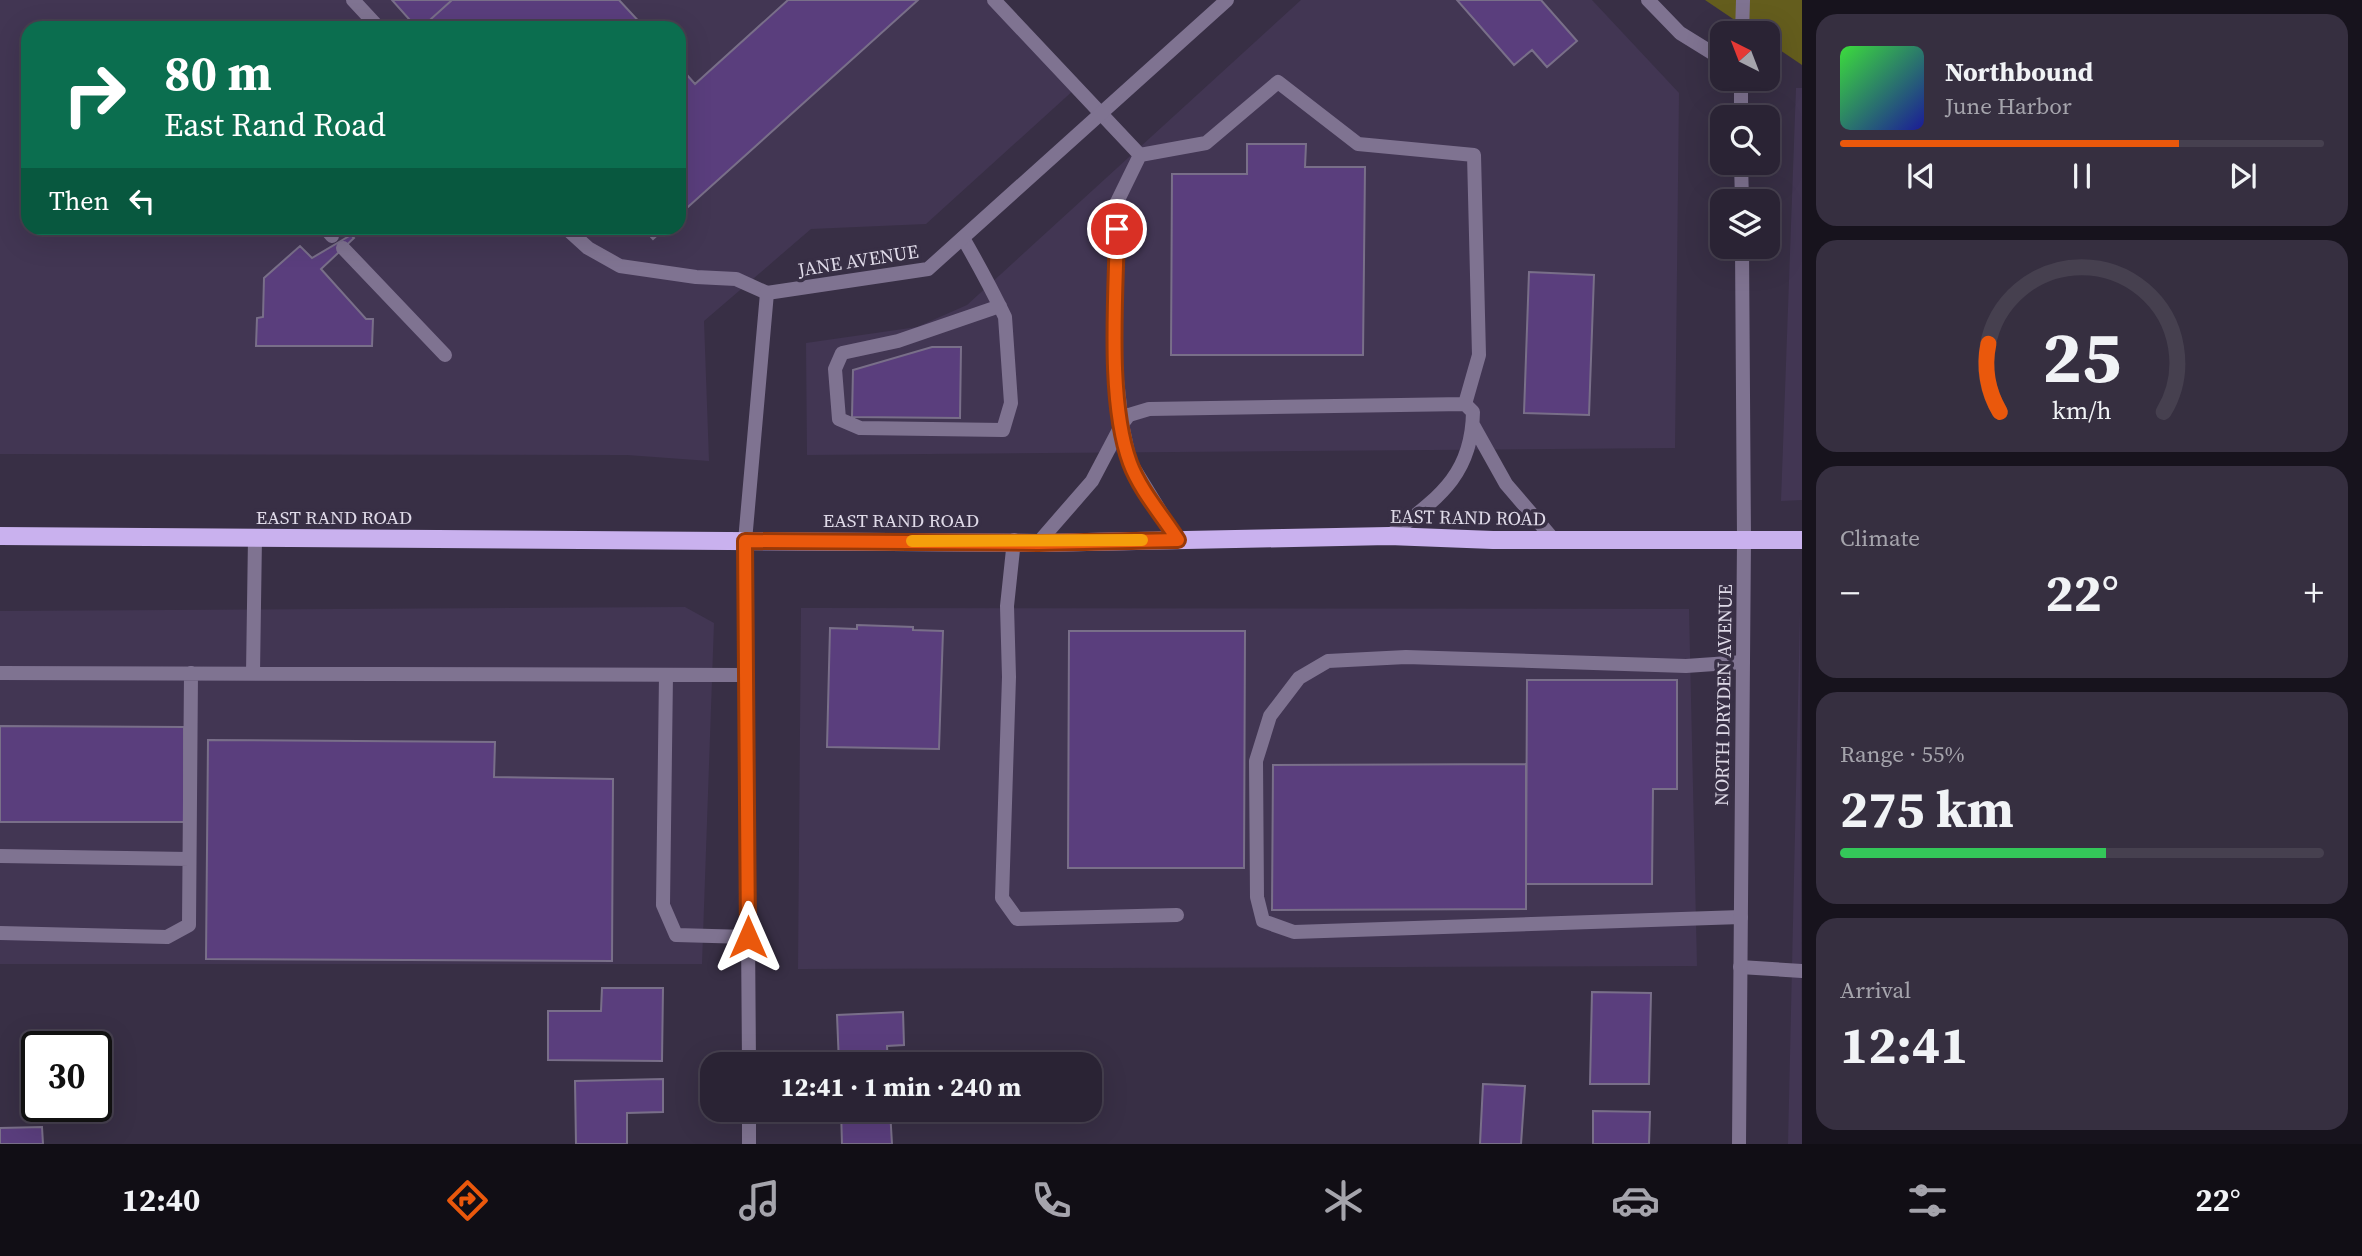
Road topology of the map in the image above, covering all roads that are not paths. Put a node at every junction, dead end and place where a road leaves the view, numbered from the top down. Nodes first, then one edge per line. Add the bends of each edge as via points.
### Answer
1 (353, 0) edge
2 (994, 0) edge
3 (1227, 0) edge
4 (1648, 0) edge
5 (1743, 0) edge
6 (372, 21) edge
7 (1742, 21) edge
8 (1710, 51) edge
9 (1101, 114) junction
10 (1140, 155) junction
11 (574, 235) edge
12 (963, 238) junction
13 (343, 248) dead end
14 (1742, 259) edge
15 (767, 293) junction
16 (1000, 306) junction
17 (445, 355) dead end
18 (1465, 404) junction
19 (1122, 424) junction
20 (1473, 424) junction
21 (3, 532) edge
22 (1389, 536) junction
23 (256, 537) junction
24 (1014, 540) junction
25 (1178, 540) junction
26 (1554, 540) junction
27 (1744, 540) junction
28 (1802, 540) edge
29 (745, 541) junction
30 (1038, 543) junction
31 (1743, 662) junction
32 (0, 673) edge
33 (191, 673) junction
34 (253, 673) junction
35 (666, 675) junction
36 (746, 676) junction
37 (0, 856) edge
38 (189, 859) junction
39 (1177, 915) dead end
40 (1741, 917) junction
41 (0, 933) edge
42 (748, 937) junction
43 (1740, 967) junction
44 (1802, 971) edge
45 (749, 1052) edge
46 (749, 1122) edge
47 (749, 1144) edge
48 (1739, 1144) edge

1 - 6 street
2 - 9 street
3 - 9 street, JANE AVENUE
4 - 8 street via 1681,33
5 - 7 street
9 - 10 street
9 - 12 street, JANE AVENUE
10 - 18 street via 1206,143 1278,82 1357,144 1474,155 1479,355
10 - 19 street via 1117,202 1115,362
11 - 15 street via 620,267 736,279
12 - 15 street, JANE AVENUE via 928,270
12 - 16 street
13 - 17 street
14 - 27 street, NORTH DRYDEN AVENUE
15 - 29 street
16 - 16 street via 1005,317 1011,403 1003,430 860,428 839,419 835,369 842,353 898,341
18 - 19 street via 1149,409 1129,415
18 - 20 street via 1473,412
19 - 25 street via 1130,463
19 - 30 street via 1092,481
20 - 22 street via 1469,453 1439,496
20 - 26 street via 1506,484
21 - 23 main road, EAST RAND ROAD
22 - 25 main road, EAST RAND ROAD
22 - 26 main road, EAST RAND ROAD
23 - 29 main road, EAST RAND ROAD
23 - 34 street
24 - 29 main road, EAST RAND ROAD
24 - 30 main road, EAST RAND ROAD
24 - 39 street via 1007,606 1002,898 1017,919
25 - 30 main road, EAST RAND ROAD
26 - 27 main road, EAST RAND ROAD
27 - 28 main road, EAST RAND ROAD
27 - 31 street, NORTH DRYDEN AVENUE
29 - 36 street
31 - 40 street, NORTH DRYDEN AVENUE
31 - 40 street via 1686,666 1406,657 1328,661 1298,678 1270,716 1256,761 1257,897 1263,921 1294,932
32 - 33 street
33 - 34 street
33 - 38 street
34 - 35 street
35 - 36 street
35 - 42 street via 663,905 676,935
36 - 42 street
37 - 38 street
38 - 41 street via 189,925 167,937
40 - 43 street, NORTH DRYDEN AVENUE
42 - 45 street
43 - 44 street
43 - 48 street, NORTH DRYDEN AVENUE
46 - 47 street

